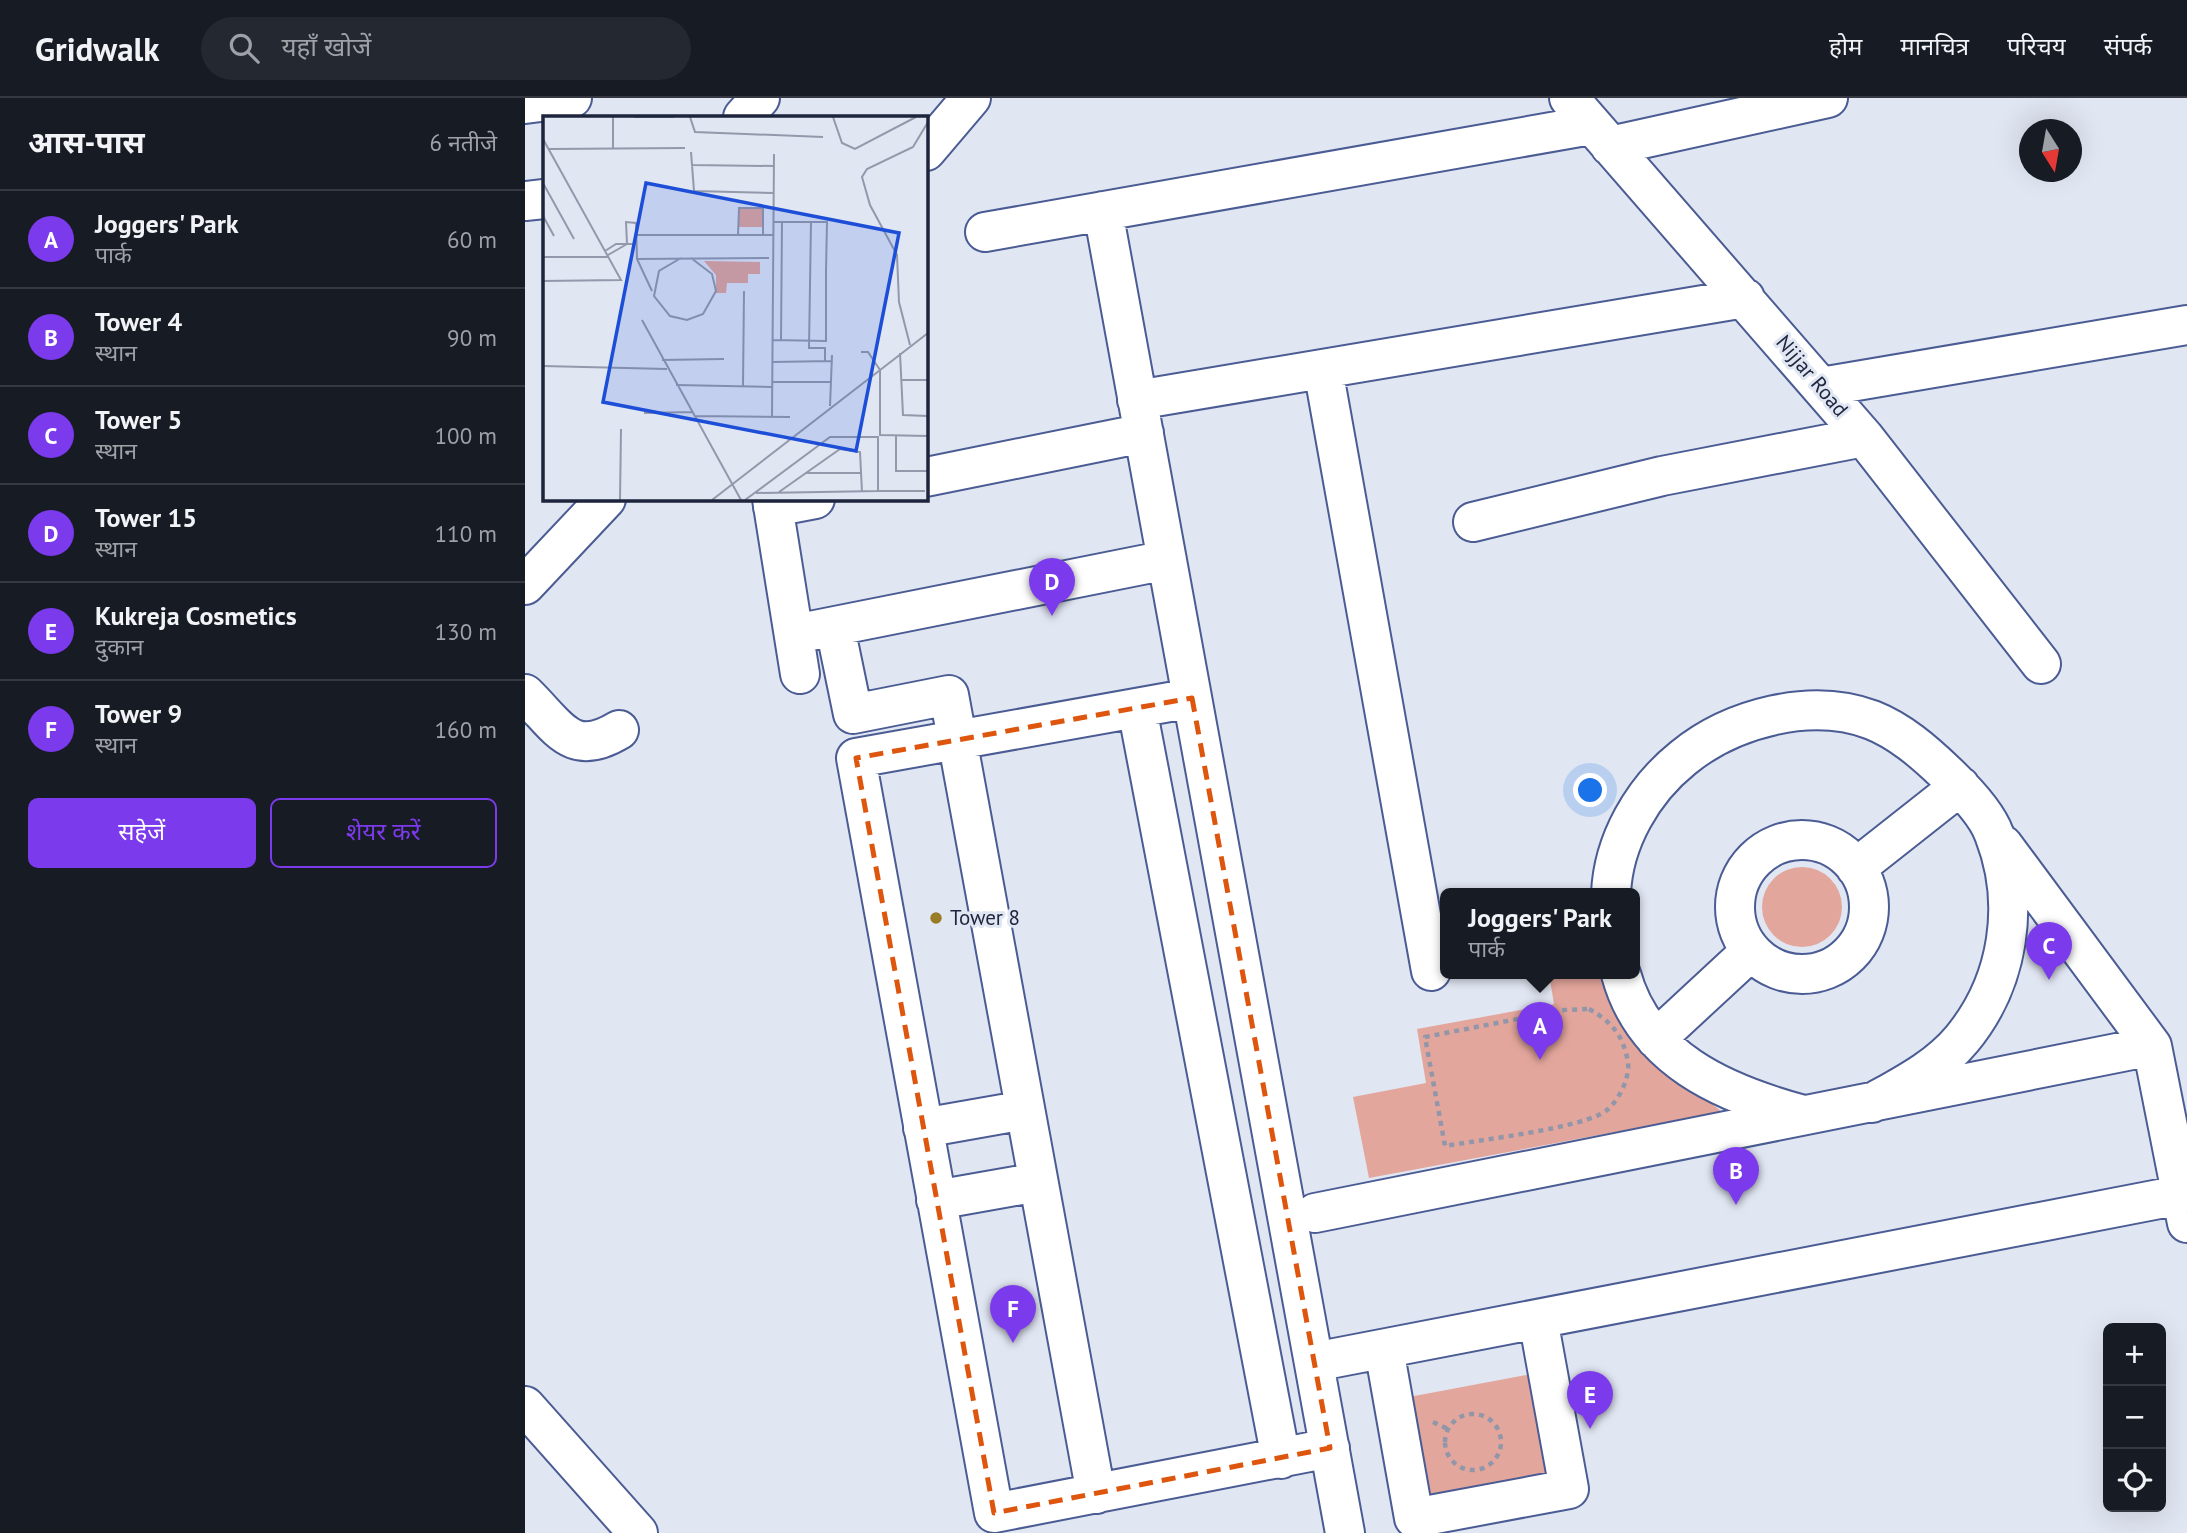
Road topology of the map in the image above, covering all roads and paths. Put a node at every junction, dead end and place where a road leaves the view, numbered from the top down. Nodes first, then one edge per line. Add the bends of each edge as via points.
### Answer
1 (572, 98) edge
2 (760, 98) edge
3 (971, 98) edge
4 (1828, 98) edge
5 (525, 104) edge
6 (744, 116) edge
7 (1590, 123) edge
8 (927, 149) edge
9 (543, 199) edge
10 (525, 201) edge
11 (1103, 211) junction
12 (985, 232) dead end
13 (1745, 298) junction
14 (2187, 325) edge
15 (1323, 369) junction
16 (1821, 387) junction
17 (1140, 417) junction
18 (1864, 437) junction
19 (927, 477) edge
20 (605, 500) edge
21 (804, 500) edge
22 (772, 503) edge
23 (1473, 522) dead end
24 (1167, 560) junction
25 (527, 581) edge
26 (835, 627) junction
27 (795, 634) junction
28 (2041, 664) dead end
29 (800, 674) dead end
30 (525, 694) edge
31 (1192, 698) junction
32 (1137, 708) junction
33 (619, 730) dead end
34 (956, 740) junction
35 (1960, 786) junction
36 (1994, 832) junction
37 (1856, 868) junction
38 (1611, 888) edge
39 (1751, 951) junction
40 (1431, 971) dead end
41 (1622, 979) edge
42 (1656, 1039) junction
43 (2151, 1046) junction
44 (1872, 1103) junction
45 (1025, 1110) junction
46 (1807, 1115) junction
47 (923, 1128) junction
48 (2178, 1135) edge
49 (1445, 1146) joint
50 (1038, 1182) junction
51 (936, 1200) junction
52 (2184, 1209) edge
53 (1315, 1213) dead end
54 (1538, 1320) junction
55 (1384, 1349) junction
56 (1314, 1363) junction
57 (525, 1406) edge
58 (1330, 1448) junction
59 (1281, 1458) junction
60 (1457, 1465) joint
61 (1096, 1494) junction
62 (638, 1533) edge
63 (1345, 1533) edge

1 - 5 street
2 - 6 street
3 - 8 street
4 - 7 street
7 - 11 street
7 - 13 street, Nijjar Road
9 - 10 street
11 - 12 street
11 - 17 street
13 - 15 street
13 - 16 street, Nijjar Road
14 - 16 street
15 - 17 street
15 - 40 street
16 - 18 street, Nijjar Road
17 - 19 street
17 - 24 street
18 - 23 street via 1662,476
18 - 28 street, Nijjar Road
20 - 25 street
21 - 22 street
22 - 27 street
24 - 26 street
24 - 31 street
26 - 27 street
26 - 34 street via 853,714 949,695
27 - 29 street
30 - 33 street via 574,740 592,743
31 - 32 street
31 - 56 street
32 - 34 street
32 - 59 street
34 - 45 street
34 - 47 street via 856,758
35 - 36 street
35 - 37 street
35 - 38 street via 1919,747 1872,720 1815,710 1759,717 1705,740 1661,776 1629,824
36 - 43 street
36 - 44 street via 2008,885 2008,940 1991,993 1962,1040 1920,1076
37 - 39 street via 1870,901 1868,921 1861,941 1847,957 1830,969 1789,973 1769,966
37 - 39 street via 1833,848 1811,840 1788,841 1766,850 1749,866 1738,886 1734,909 1739,932
39 - 42 street
41 - 42 street
42 - 46 street via 1698,1076 1749,1100
43 - 44 street
43 - 48 street
44 - 46 street
45 - 47 street
45 - 50 street
46 - 53 street
47 - 51 street
48 - 52 street
49 - 49 path via 1425,1037 1564,1010 1589,1009 1611,1022 1625,1045 1629,1070 1620,1095 1606,1111 1583,1121
50 - 51 street
50 - 61 street
51 - 61 street via 994,1513
52 - 54 street
54 - 55 street
54 - 55 street via 1569,1489 1414,1518
55 - 56 street
56 - 58 street
57 - 62 street
58 - 59 street
58 - 63 street
59 - 61 street
60 - 60 path via 1446,1451 1450,1425 1475,1414 1492,1422 1498,1429 1500,1448 1491,1464 1474,1470

